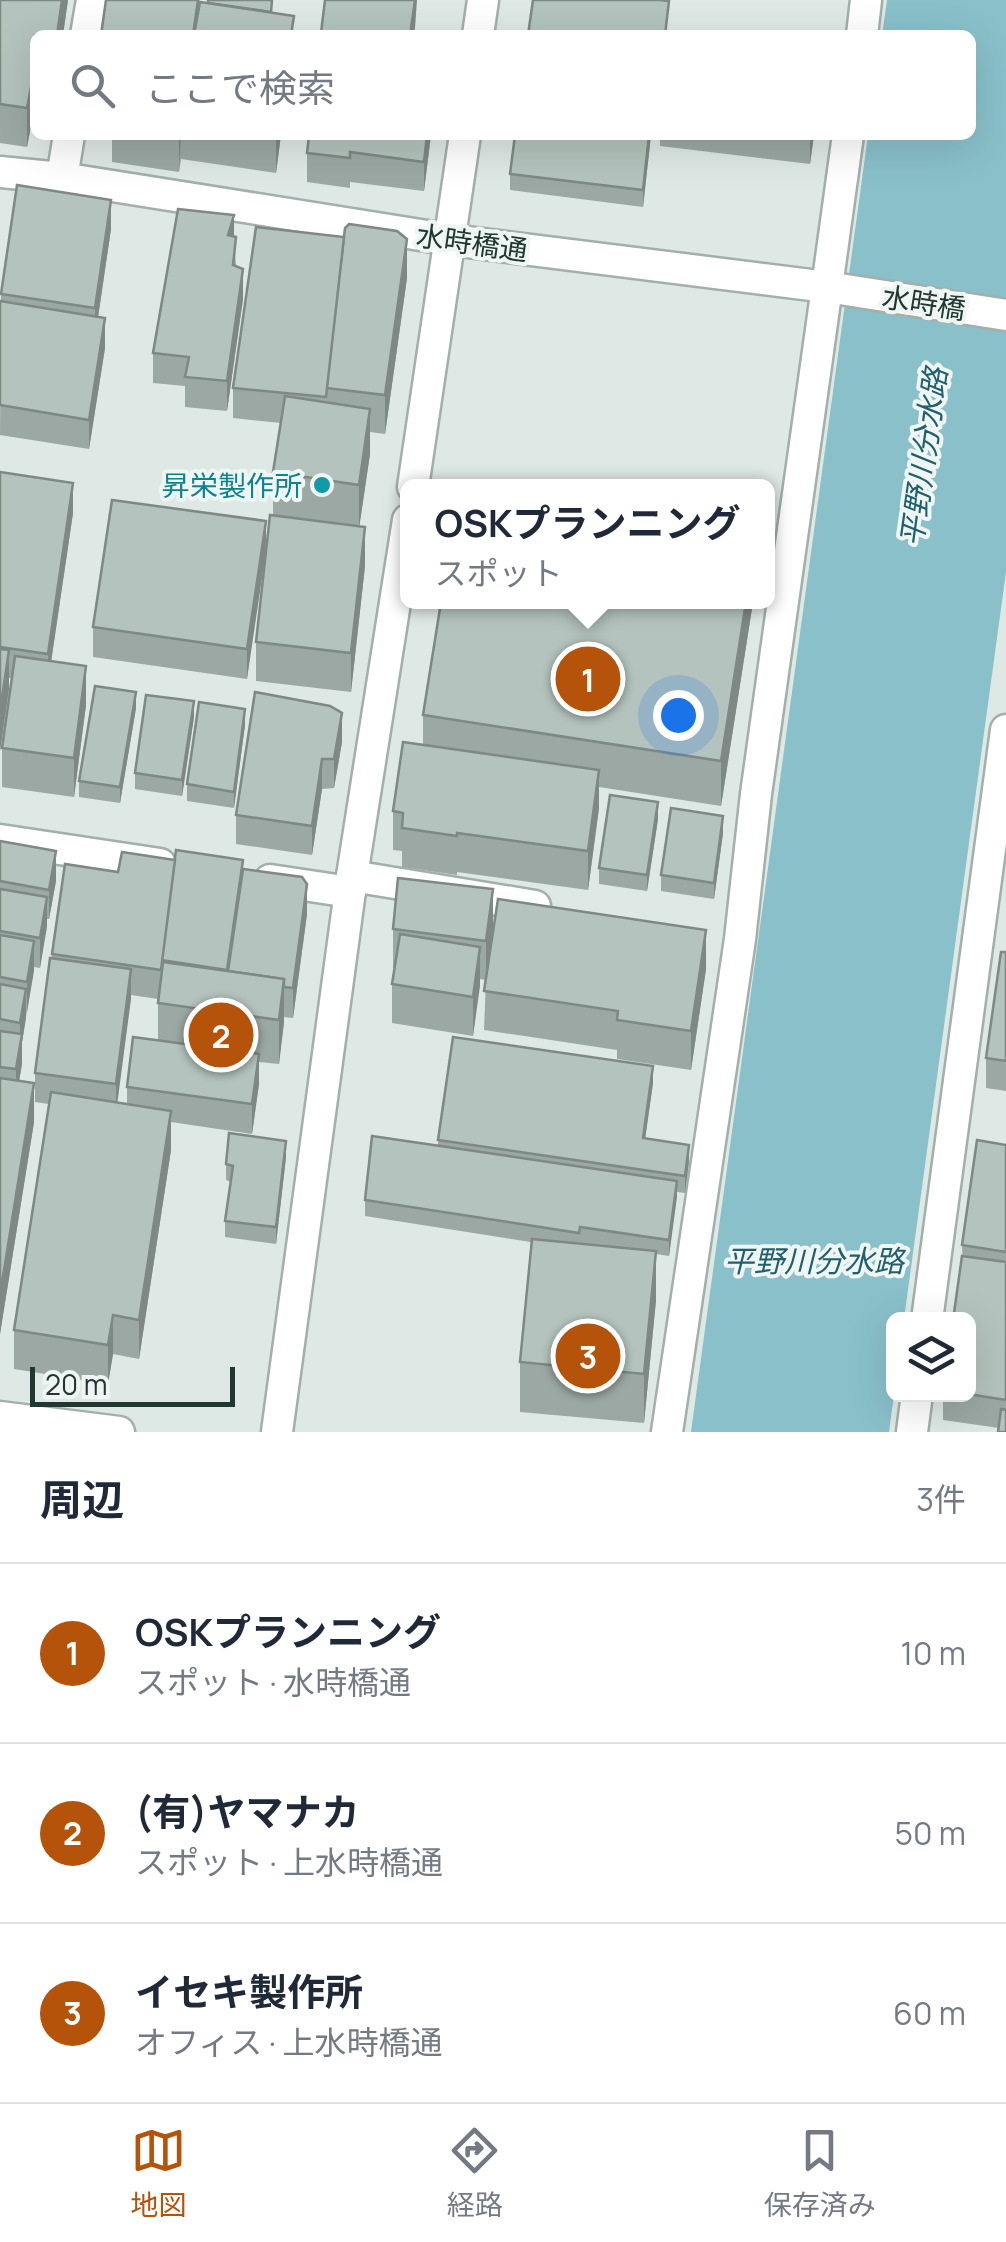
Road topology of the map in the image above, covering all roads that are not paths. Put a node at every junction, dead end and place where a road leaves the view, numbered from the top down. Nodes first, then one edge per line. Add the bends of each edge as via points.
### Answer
1 (92, 0) edge
2 (482, 0) edge
3 (866, 0) edge
4 (87, 30) edge
5 (479, 30) edge
6 (863, 30) edge
7 (68, 140) edge
8 (464, 140) edge
9 (848, 140) edge
10 (0, 172) edge
11 (62, 178) junction
12 (452, 240) junction
13 (835, 288) junction
14 (1006, 315) edge
15 (414, 479) edge
16 (400, 571) edge
17 (1006, 730) edge
18 (0, 840) edge
19 (194, 869) edge
20 (234, 875) edge
21 (351, 884) junction
22 (566, 911) edge
23 (928, 1312) edge
24 (915, 1402) edge
25 (0, 1416) edge
26 (118, 1432) edge
27 (277, 1432) edge
28 (666, 1432) edge
29 (912, 1432) edge

1 - 4 street
2 - 5 street
3 - 6 street
7 - 11 street
8 - 12 street
9 - 13 street
10 - 11 street, 水時橋通
11 - 12 street, 水時橋通
12 - 13 street, 水時橋通
12 - 15 street
13 - 14 street, 水時橋
13 - 28 street via 730,937
16 - 21 street
17 - 23 street
18 - 19 street
20 - 21 street
21 - 22 street
21 - 27 street
24 - 29 street
25 - 26 street

